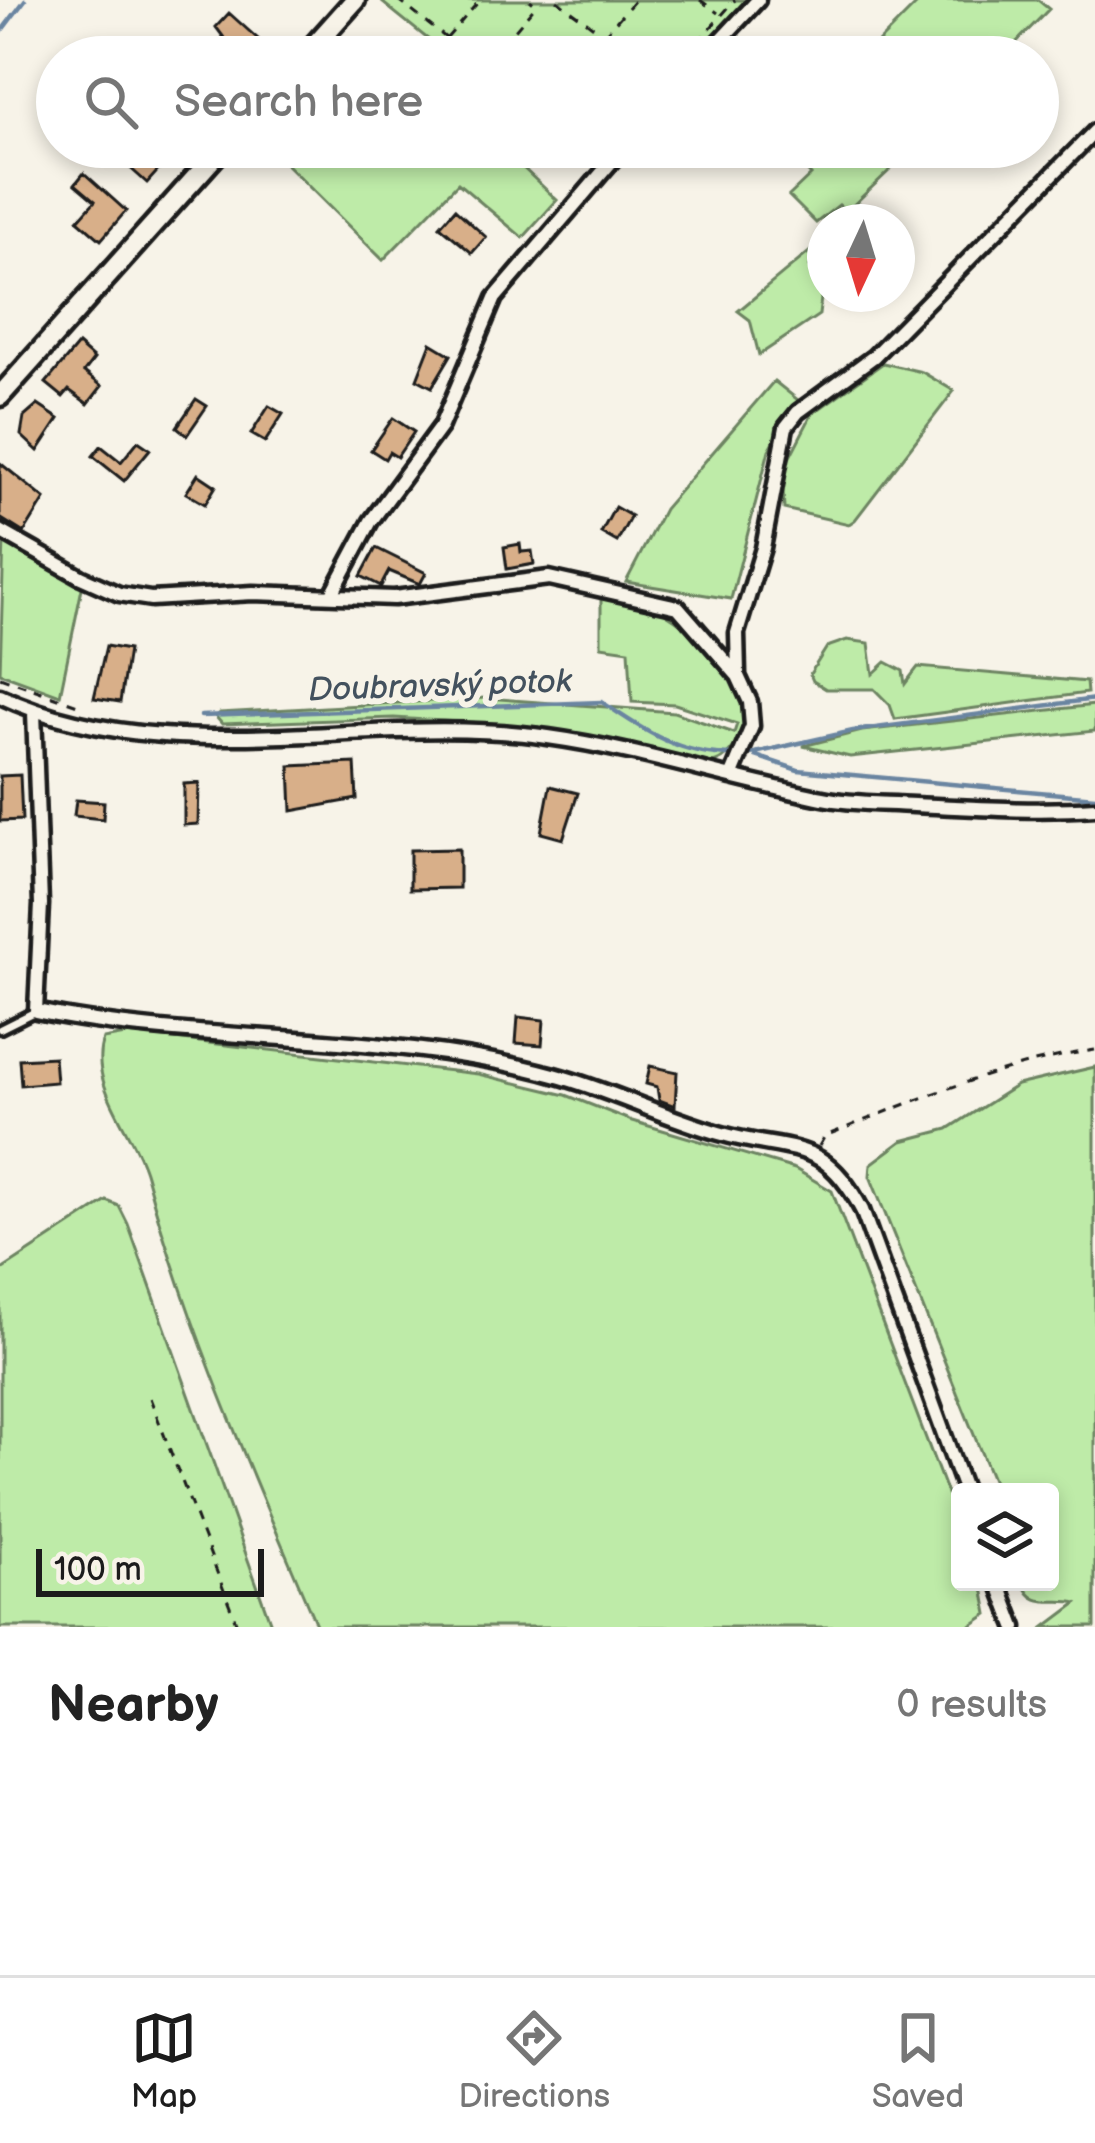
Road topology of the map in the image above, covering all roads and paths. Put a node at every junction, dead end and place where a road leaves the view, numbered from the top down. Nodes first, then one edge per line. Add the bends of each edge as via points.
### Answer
1 (355, 0) edge
2 (398, 0) edge
3 (480, 0) edge
4 (530, 0) edge
5 (557, 0) edge
6 (634, 0) edge
7 (700, 0) edge
8 (735, 0) edge
9 (758, 0) edge
10 (721, 16) junction
11 (604, 35) joint
12 (323, 36) edge
13 (443, 36) edge
14 (448, 36) edge
15 (510, 36) edge
16 (703, 36) edge
17 (725, 36) edge
18 (1095, 130) edge
19 (1059, 167) edge
20 (204, 168) edge
21 (605, 168) edge
22 (1058, 168) edge
23 (0, 396) edge
24 (0, 531) edge
25 (332, 594) junction
26 (739, 676) junction
27 (0, 677) edge
28 (0, 696) edge
29 (82, 707) dead end
30 (34, 712) junction
31 (731, 777) junction
32 (1095, 808) edge
33 (36, 1011) junction
34 (0, 1029) edge
35 (1095, 1050) edge
36 (815, 1153) junction
37 (150, 1398) dead end
38 (962, 1483) edge
39 (1001, 1591) edge
40 (238, 1627) edge
41 (1015, 1627) edge

1 - 12 street
2 - 13 path
3 - 14 path
4 - 15 path via 536,5
5 - 11 path
6 - 11 path
7 - 10 path
8 - 10 path
9 - 17 street
10 - 16 path
18 - 19 street
20 - 23 street
21 - 25 street via 495,298 441,426 371,520
22 - 26 street via 873,357 786,428 737,633
24 - 25 street via 119,594
25 - 26 street via 394,598 549,578 622,592 678,607
26 - 31 street via 752,725
27 - 29 path
28 - 30 street
30 - 31 street via 140,732 487,730
30 - 33 street
31 - 32 street via 828,800
33 - 34 lane
33 - 36 street via 554,1074 718,1132
35 - 36 path via 1029,1060 944,1089 825,1136
36 - 38 street via 843,1174 862,1210
37 - 40 path
39 - 41 street

